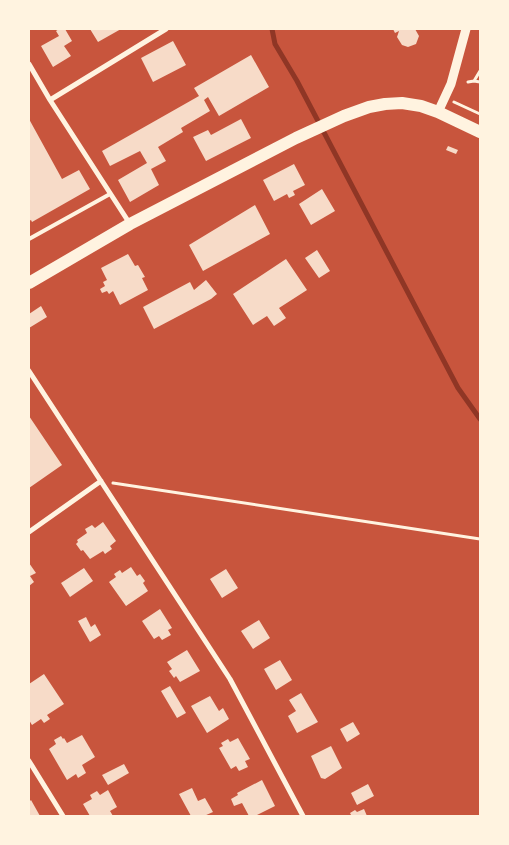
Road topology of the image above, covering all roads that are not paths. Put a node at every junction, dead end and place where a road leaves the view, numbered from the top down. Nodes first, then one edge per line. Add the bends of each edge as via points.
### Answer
1 (166, 29) edge
2 (466, 29) edge
3 (29, 64) edge
4 (50, 100) junction
5 (438, 112) junction
6 (480, 132) edge
7 (110, 194) junction
8 (130, 224) junction
9 (29, 238) edge
10 (29, 283) edge
11 (29, 371) edge
12 (101, 481) junction
13 (29, 532) edge
14 (29, 761) edge
15 (64, 816) edge
16 (303, 816) edge

1 - 4 street
2 - 5 street via 451,84
3 - 4 street
4 - 7 street
5 - 6 main road
5 - 8 main road via 402,103 368,107 296,138
7 - 8 street
7 - 9 lane
8 - 10 main road
11 - 12 street
12 - 13 street
12 - 16 street via 230,679
14 - 15 street

